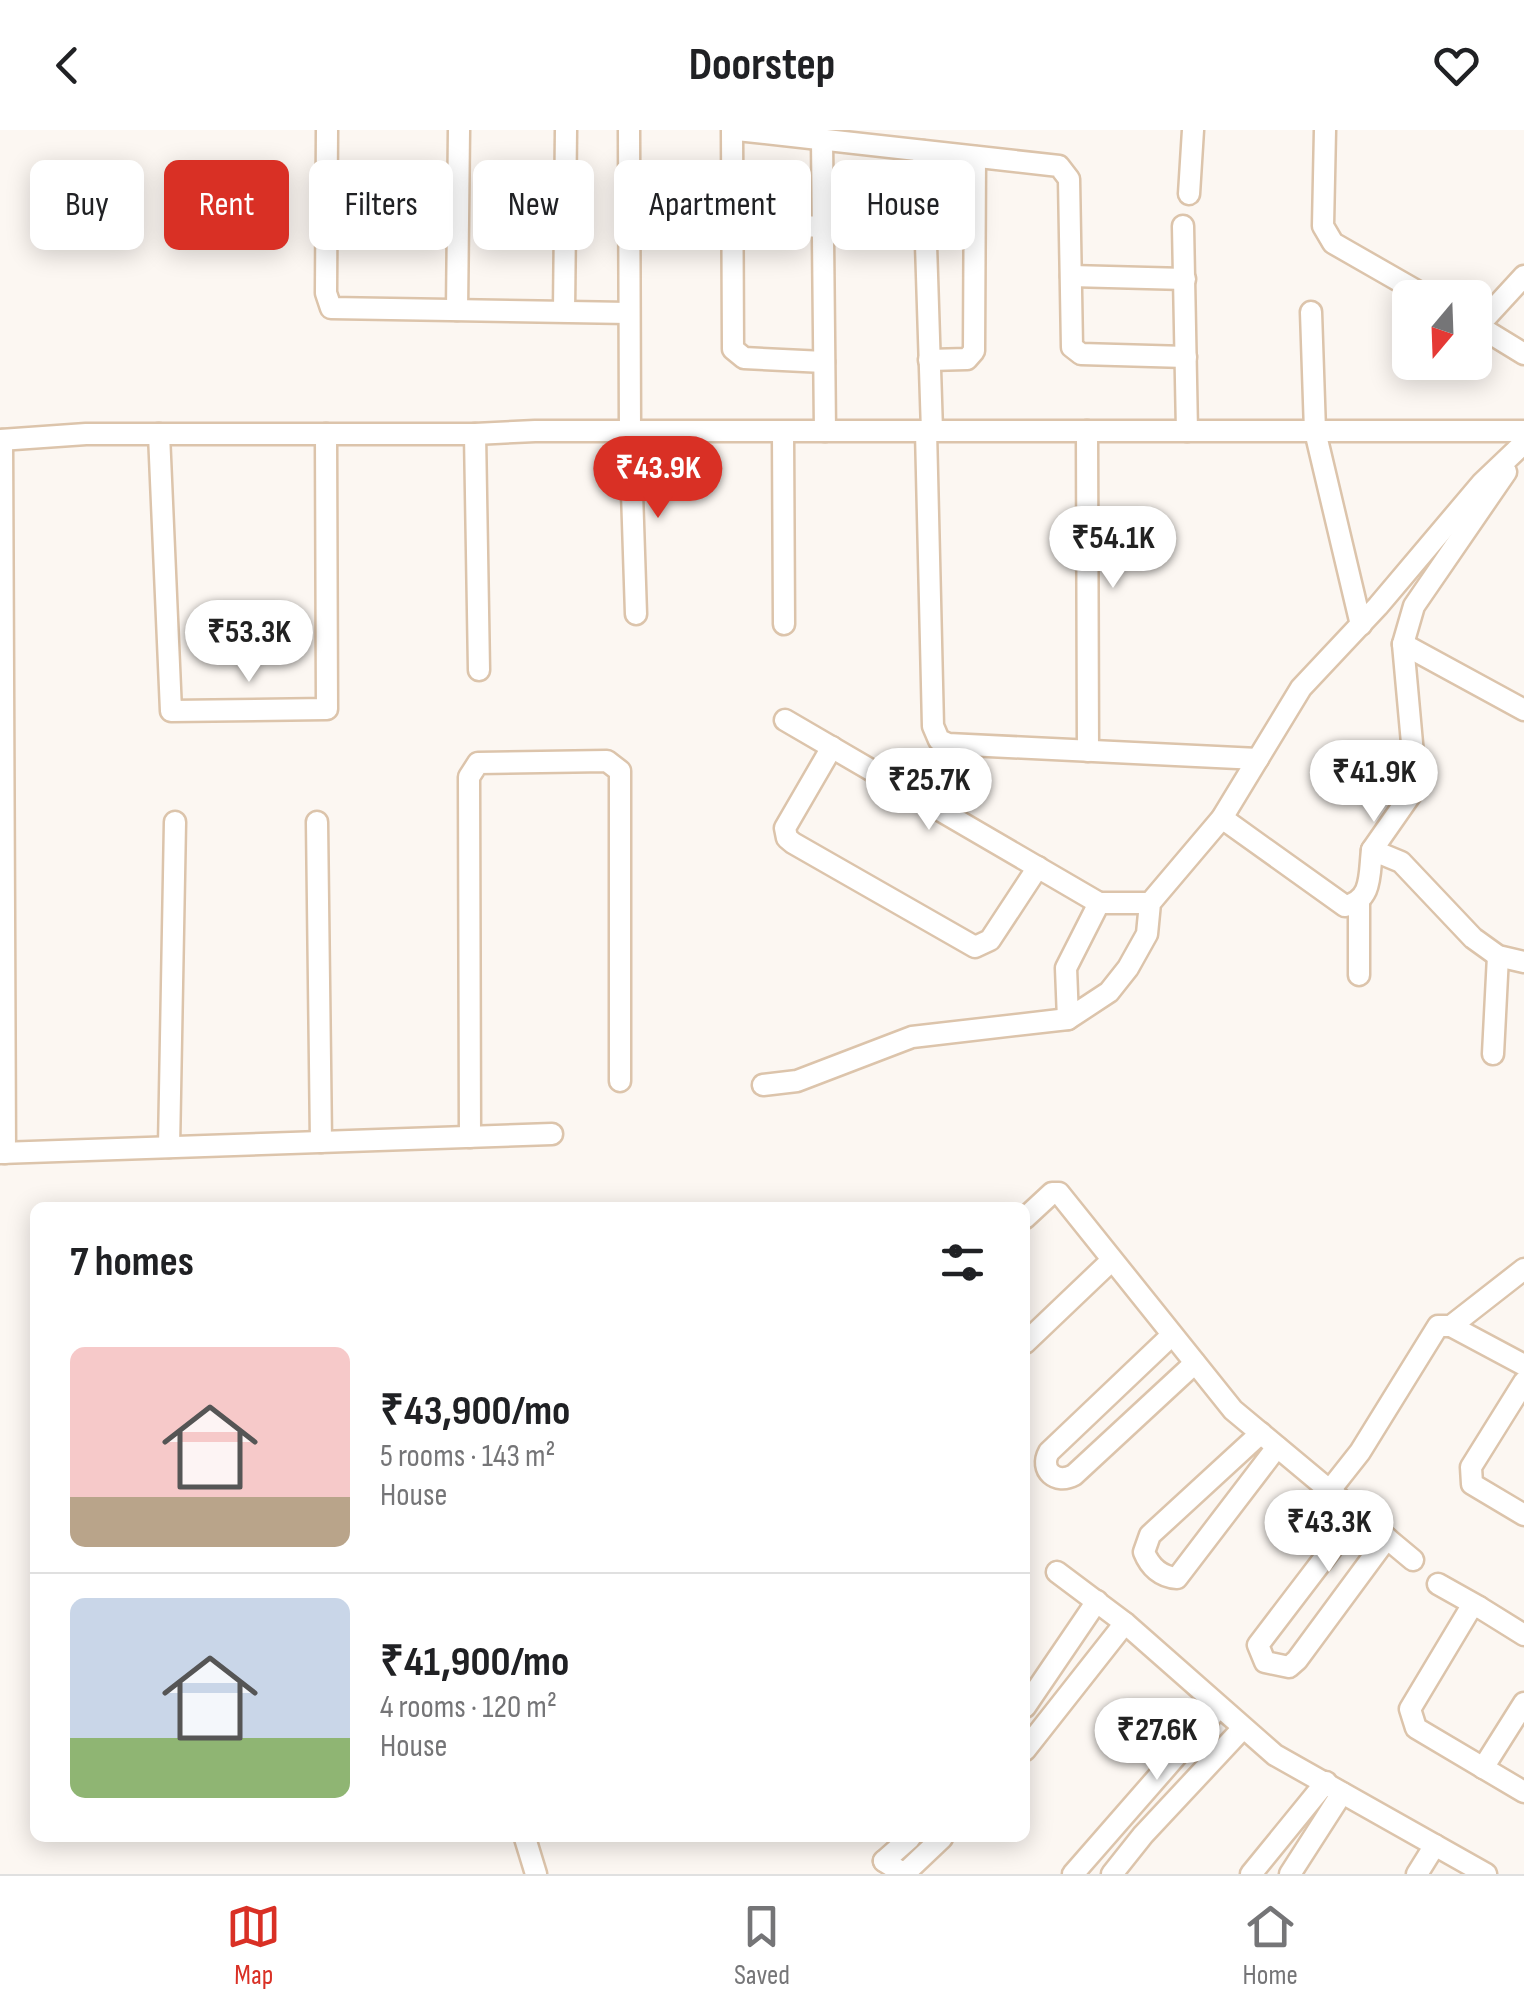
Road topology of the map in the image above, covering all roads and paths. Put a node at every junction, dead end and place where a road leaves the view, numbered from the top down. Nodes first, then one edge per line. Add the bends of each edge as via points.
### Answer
1 (327, 130) edge
2 (459, 130) edge
3 (566, 130) edge
4 (629, 130) edge
5 (734, 130) edge
6 (1193, 130) edge
7 (1325, 130) edge
8 (822, 140) junction
9 (923, 151) junction
10 (974, 157) junction
11 (733, 160) edge
12 (1189, 194) dead end
13 (811, 226) edge
14 (823, 226) junction
15 (1183, 226) dead end
16 (732, 250) edge
17 (1071, 276) junction
18 (1524, 276) edge
19 (1184, 279) junction
20 (1398, 280) edge
21 (1492, 309) edge
22 (457, 310) junction
23 (564, 311) junction
24 (1311, 312) dead end
25 (629, 313) junction
26 (1492, 335) edge
27 (1524, 354) edge
28 (1186, 357) junction
29 (929, 360) junction
30 (824, 362) junction
31 (630, 431) junction
32 (824, 431) junction
33 (928, 431) junction
34 (1088, 431) junction
35 (1187, 431) junction
36 (1315, 431) junction
37 (1524, 431) edge
38 (783, 432) junction
39 (159, 434) junction
40 (326, 434) junction
41 (476, 434) junction
42 (1, 440) edge
43 (1524, 443) edge
44 (1507, 471) dead end
45 (636, 614) dead end
46 (784, 624) dead end
47 (1361, 625) junction
48 (1403, 644) junction
49 (479, 670) dead end
50 (1524, 710) edge
51 (785, 720) dead end
52 (832, 748) junction
53 (1088, 751) junction
54 (1258, 759) junction
55 (1222, 818) junction
56 (174, 822) dead end
57 (317, 822) dead end
58 (1372, 850) junction
59 (1038, 867) junction
60 (1099, 902) junction
61 (1150, 904) junction
62 (1359, 904) junction
63 (1498, 956) junction
64 (1524, 962) edge
65 (1359, 975) dead end
66 (1068, 1018) junction
67 (1492, 1054) dead end
68 (620, 1081) dead end
69 (763, 1085) dead end
70 (552, 1134) dead end
71 (470, 1137) junction
72 (321, 1142) junction
73 (169, 1147) junction
74 (3, 1153) edge
75 (1030, 1214) edge
76 (1111, 1260) junction
77 (1524, 1269) edge
78 (1451, 1326) junction
79 (1172, 1335) junction
80 (1030, 1338) edge
81 (1195, 1363) junction
82 (1524, 1366) edge
83 (1524, 1382) edge
84 (1269, 1440) junction
85 (1330, 1490) junction
86 (1358, 1514) junction
87 (1524, 1515) edge
88 (1387, 1538) junction
89 (1413, 1560) dead end
90 (1058, 1572) dead end
91 (1438, 1584) dead end
92 (1097, 1601) junction
93 (1479, 1608) junction
94 (1125, 1623) junction
95 (1524, 1635) edge
96 (1030, 1699) edge
97 (1524, 1702) edge
98 (1219, 1707) junction
99 (1244, 1728) junction
100 (1030, 1744) edge
101 (1482, 1768) junction
102 (1334, 1788) junction
103 (1524, 1792) edge
104 (526, 1842) edge
105 (907, 1842) edge
106 (935, 1842) edge
107 (1435, 1845) junction
108 (887, 1870) edge
109 (1478, 1872) edge
110 (536, 1874) edge
111 (1073, 1874) edge
112 (1112, 1874) edge
113 (1250, 1874) edge
114 (1290, 1874) edge
115 (1418, 1874) edge

1 - 22 street via 331,308
2 - 22 street
3 - 23 street
4 - 25 street
5 - 8 street
5 - 11 street
6 - 12 street
7 - 20 street via 1326,234
8 - 9 street
8 - 14 street
9 - 10 street
9 - 29 street
10 - 17 street via 1065,171
10 - 29 street via 974,351 967,359
13 - 14 street
14 - 30 street
15 - 19 street
16 - 30 street via 733,349 744,358
17 - 19 street
17 - 28 street via 1075,352
18 - 21 street
19 - 28 street
22 - 23 street
23 - 25 street
24 - 36 street
25 - 31 street
26 - 27 street
28 - 35 street
29 - 33 street
30 - 32 street
31 - 38 street
31 - 41 street
31 - 45 street
32 - 33 street
32 - 38 street
33 - 34 street
33 - 53 street via 934,734 948,744
34 - 35 street
34 - 53 street
35 - 36 street
36 - 37 street
36 - 47 street
38 - 46 street
39 - 40 street
39 - 40 street via 171,711 327,708
39 - 42 street
40 - 41 street
41 - 49 street
42 - 74 street
43 - 47 street
44 - 48 street via 1414,606
47 - 54 street via 1301,688
48 - 50 street
48 - 58 street via 1416,787
51 - 52 street
52 - 59 street
52 - 59 street via 785,828 793,843 975,946 990,940
53 - 54 street
54 - 55 street
55 - 61 street
55 - 62 street via 1345,906
56 - 73 street
57 - 72 street
58 - 62 street
58 - 63 street via 1402,862 1472,938
59 - 60 street
60 - 61 street
60 - 66 street via 1066,968
61 - 66 street via 1147,934 1128,968 1109,992
62 - 65 street
63 - 64 street
63 - 67 street
66 - 69 street via 912,1037 797,1081
68 - 71 street via 620,771 607,761 478,763 469,778
70 - 71 street
71 - 72 street
72 - 73 street
73 - 74 street
75 - 76 street via 1056,1192
76 - 79 street
76 - 80 street
77 - 78 street
78 - 82 street
78 - 85 street via 1438,1326 1427,1340
79 - 81 street
79 - 81 street via 1049,1452 1047,1471 1066,1480 1074,1476
81 - 84 street
83 - 87 street via 1471,1467 1472,1484
84 - 84 street via 1177,1578 1154,1569 1144,1552 1150,1535
84 - 85 street
85 - 86 street
86 - 88 street
86 - 88 street via 1258,1645 1266,1662 1289,1667 1297,1660
88 - 89 street
90 - 92 street
91 - 93 street
92 - 94 street
92 - 96 street
93 - 95 street
93 - 101 street via 1470,1609 1410,1709 1416,1728
94 - 98 street
94 - 100 street
97 - 101 street
98 - 99 street
98 - 111 street
99 - 102 street
99 - 112 street
101 - 103 street
102 - 107 street
102 - 113 street
102 - 114 street
104 - 110 street
105 - 108 street
106 - 108 street
107 - 109 street
107 - 115 street

